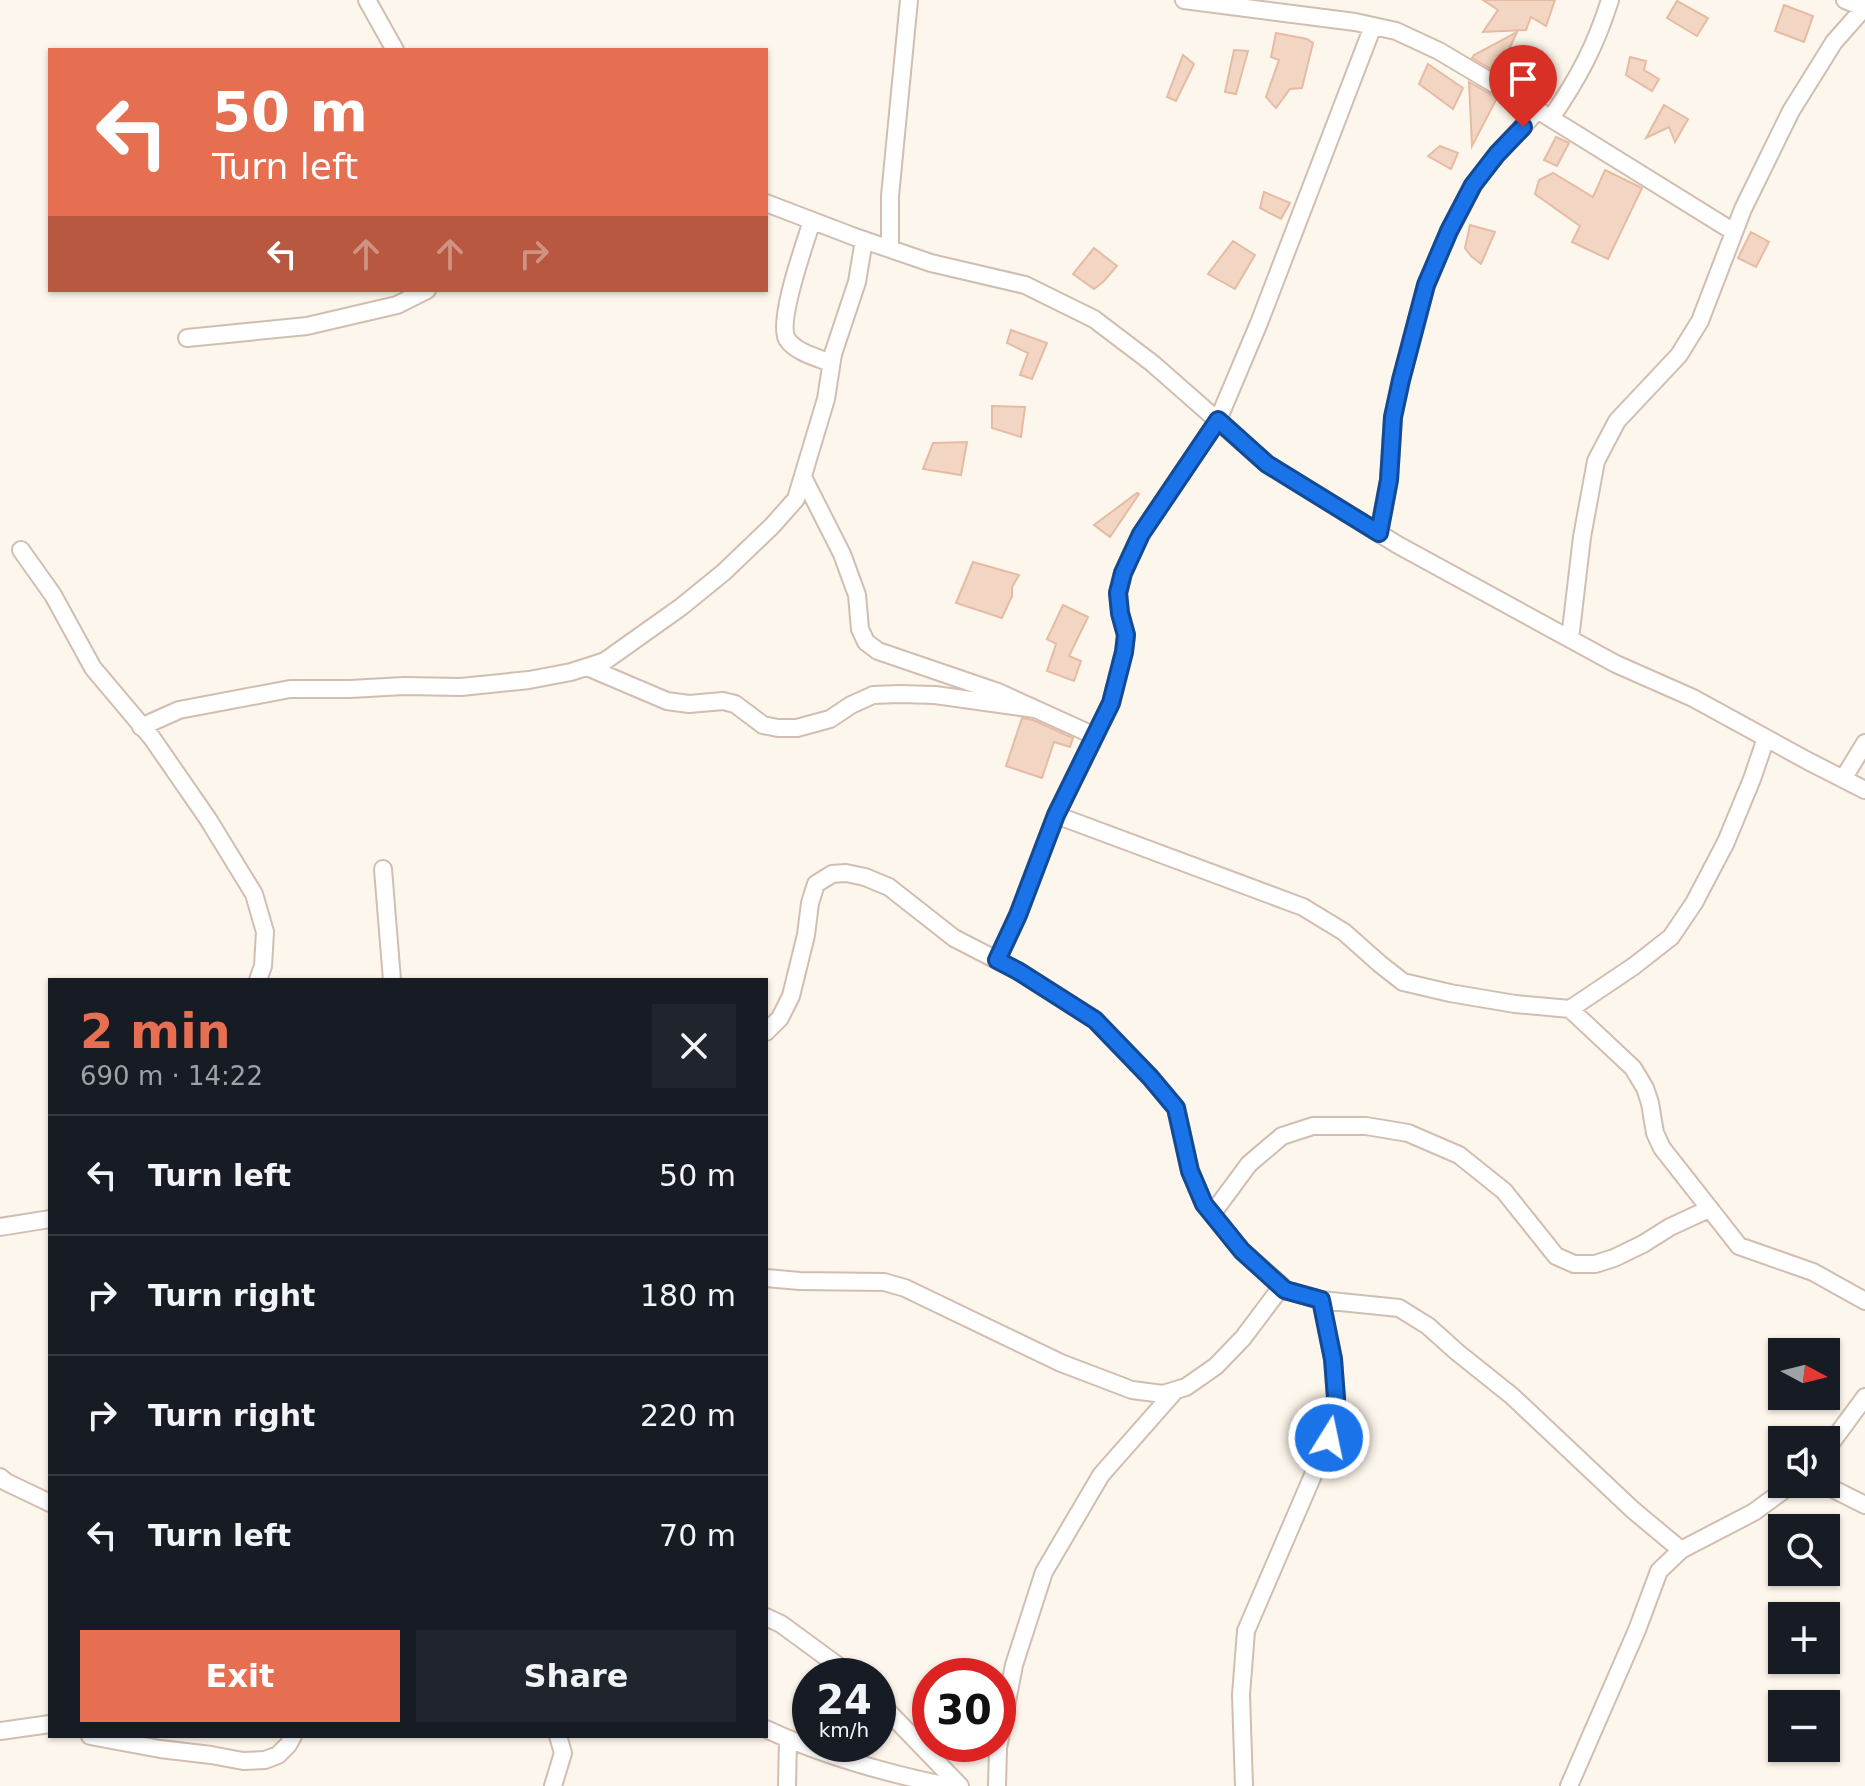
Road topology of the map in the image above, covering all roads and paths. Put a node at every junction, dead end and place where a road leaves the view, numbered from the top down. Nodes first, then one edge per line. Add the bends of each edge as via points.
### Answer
1 (367, 0) edge
2 (909, 0) edge
3 (1184, 0) edge
4 (1610, 0) edge
5 (1845, 0) edge
6 (1864, 8) edge
7 (1373, 26) junction
8 (394, 48) edge
9 (1545, 114) junction
10 (768, 204) edge
11 (812, 221) junction
12 (1734, 232) junction
13 (864, 240) junction
14 (890, 249) junction
15 (423, 292) edge
16 (187, 338) dead end
17 (831, 363) junction
18 (1218, 420) junction
19 (803, 477) junction
20 (1379, 533) junction
21 (21, 550) dead end
22 (1570, 639) junction
23 (587, 667) junction
24 (1035, 709) junction
25 (141, 727) junction
26 (1095, 736) junction
27 (1766, 738) junction
28 (1865, 743) edge
29 (1843, 779) junction
30 (1865, 790) edge
31 (1056, 815) junction
32 (383, 869) dead end
33 (997, 960) junction
34 (259, 978) edge
35 (392, 978) edge
36 (1570, 1009) junction
37 (768, 1030) edge
38 (1709, 1209) junction
39 (1212, 1214) junction
40 (48, 1219) edge
41 (0, 1227) edge
42 (768, 1278) edge
43 (1282, 1286) junction
44 (1321, 1300) junction
45 (1865, 1301) edge
46 (1176, 1390) junction
47 (1865, 1397) edge
48 (1840, 1431) edge
49 (0, 1477) edge
50 (1840, 1492) edge
51 (1773, 1498) edge
52 (48, 1502) edge
53 (1865, 1505) edge
54 (1681, 1550) junction
55 (768, 1618) edge
56 (827, 1658) edge
57 (896, 1720) edge
58 (48, 1724) edge
59 (768, 1730) edge
60 (0, 1731) edge
61 (101, 1738) edge
62 (291, 1738) edge
63 (559, 1738) edge
64 (788, 1739) junction
65 (553, 1786) edge
66 (787, 1786) edge
67 (948, 1786) edge
68 (960, 1786) edge
69 (997, 1786) edge
70 (1244, 1786) edge
71 (1569, 1786) edge

1 - 8 street
2 - 14 street via 890,196
3 - 7 street
4 - 9 street via 1574,84
5 - 6 street
6 - 12 street via 1834,42 1791,111
7 - 9 street via 1439,51
7 - 18 street
9 - 12 street
9 - 20 street via 1497,154 1473,185 1426,285 1393,417
10 - 11 street
11 - 13 street
11 - 17 street via 784,331 796,348
12 - 22 street via 1700,321 1679,355 1617,421 1596,461
13 - 14 street
13 - 17 street via 857,282
14 - 18 street via 1025,285 1094,319
15 - 16 street via 397,305 307,326
17 - 19 street
18 - 20 street via 1267,464
18 - 26 street via 1141,534 1123,573 1118,593 1124,652 1111,703
19 - 23 street via 786,512 724,572 605,661
19 - 24 street via 842,554 866,642
20 - 22 street
21 - 25 street via 93,668
22 - 27 street
23 - 24 street via 667,701 735,704 763,725 778,728 830,719 873,695 886,694
23 - 25 street via 461,687 290,689 179,710
24 - 26 street
25 - 34 street via 254,894 265,932
26 - 31 street
27 - 29 street
27 - 36 street via 1726,842 1671,937
28 - 29 street
29 - 30 street
31 - 33 street
31 - 36 street via 1303,907 1344,932 1403,982
32 - 35 street
33 - 37 street via 954,938 889,887 865,877 832,874 816,884 791,996
33 - 39 street via 1095,1020 1150,1077 1176,1108 1190,1171
36 - 38 street via 1633,1068 1645,1088 1662,1148
38 - 39 street via 1614,1258 1574,1264 1556,1256 1504,1191 1459,1155 1408,1133 1313,1126 1282,1136 1249,1164
38 - 45 street via 1739,1246 1813,1272
39 - 43 street via 1242,1251
40 - 41 street
42 - 46 street via 884,1282 1132,1390
43 - 44 street
43 - 46 street via 1216,1366
44 - 54 street via 1399,1308 1428,1326
44 - 70 street via 1336,1398 1329,1438 1246,1631 1241,1695
46 - 69 street via 1101,1475 1044,1572 1014,1665 998,1748
47 - 48 street
49 - 52 street
50 - 53 street
51 - 54 street
54 - 71 street via 1659,1571
55 - 56 street
57 - 68 street
58 - 60 street
59 - 64 street
61 - 62 street via 243,1761 278,1755
63 - 65 street via 563,1753
64 - 66 street
64 - 67 street via 860,1765

